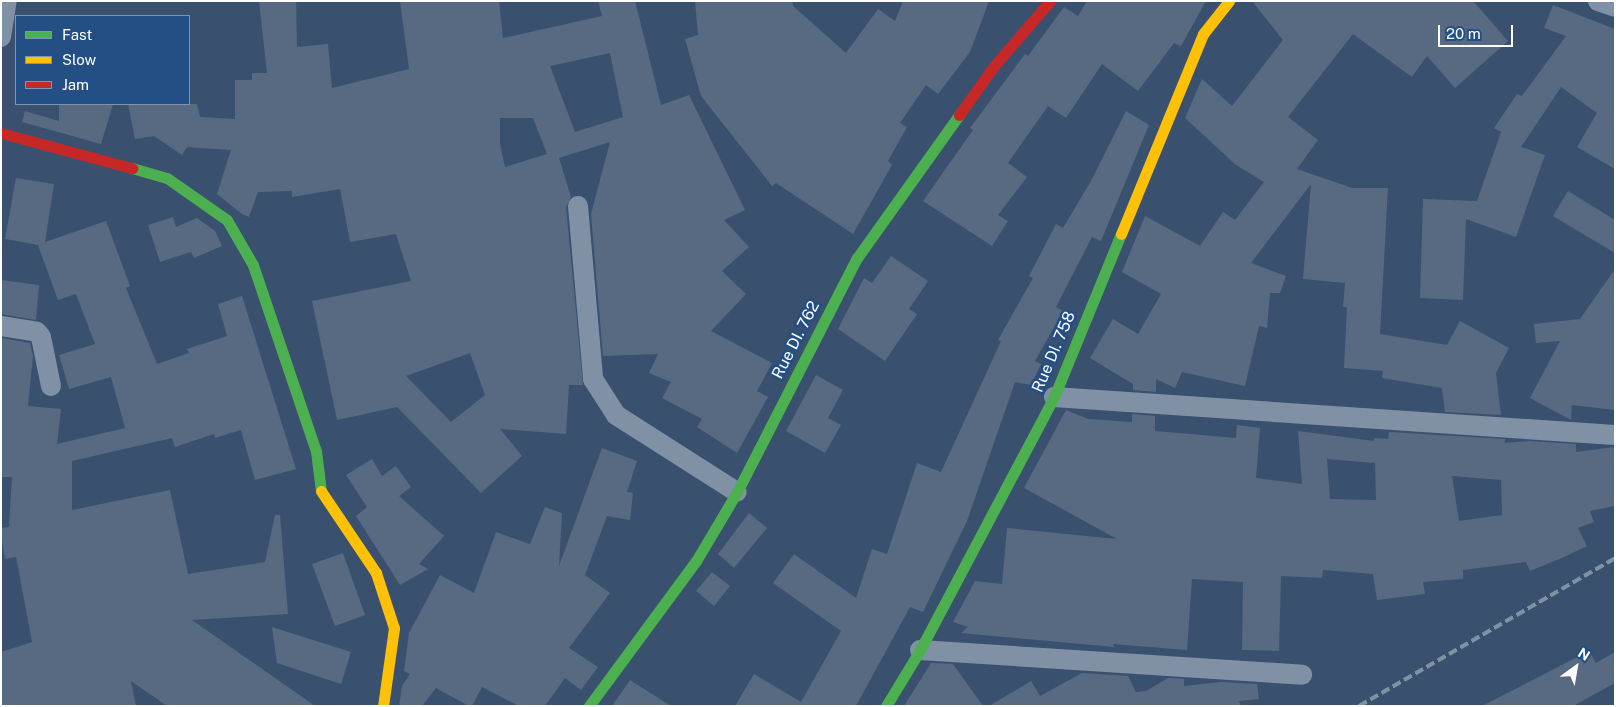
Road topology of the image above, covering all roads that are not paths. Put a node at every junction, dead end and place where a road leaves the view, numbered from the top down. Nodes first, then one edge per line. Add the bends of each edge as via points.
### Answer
1 (7, 1) edge
2 (1050, 1) edge
3 (1229, 1) edge
4 (1598, 1) edge
5 (1615, 7) edge
6 (1, 37) edge
7 (1, 133) edge
8 (578, 206) dead end
9 (1, 326) edge
10 (51, 386) dead end
11 (1054, 397) junction
12 (1615, 435) edge
13 (737, 492) junction
14 (920, 650) junction
15 (1302, 675) dead end
16 (383, 706) edge
17 (589, 706) edge
18 (886, 706) edge

1 - 6 street
2 - 13 street, Rue DI. 762 via 994,66 857,258
3 - 11 street, Rue DI. 758 via 1203,34
4 - 5 street
7 - 16 street via 167,178 226,220 253,265 316,451 318,487 376,572 394,628
8 - 13 street via 592,379 616,415
9 - 10 street via 37,332 41,337
11 - 12 street
11 - 14 street, Rue DI. 758
13 - 17 street, Rue DI. 762 via 696,561
14 - 15 street
14 - 18 street, Rue DI. 758

